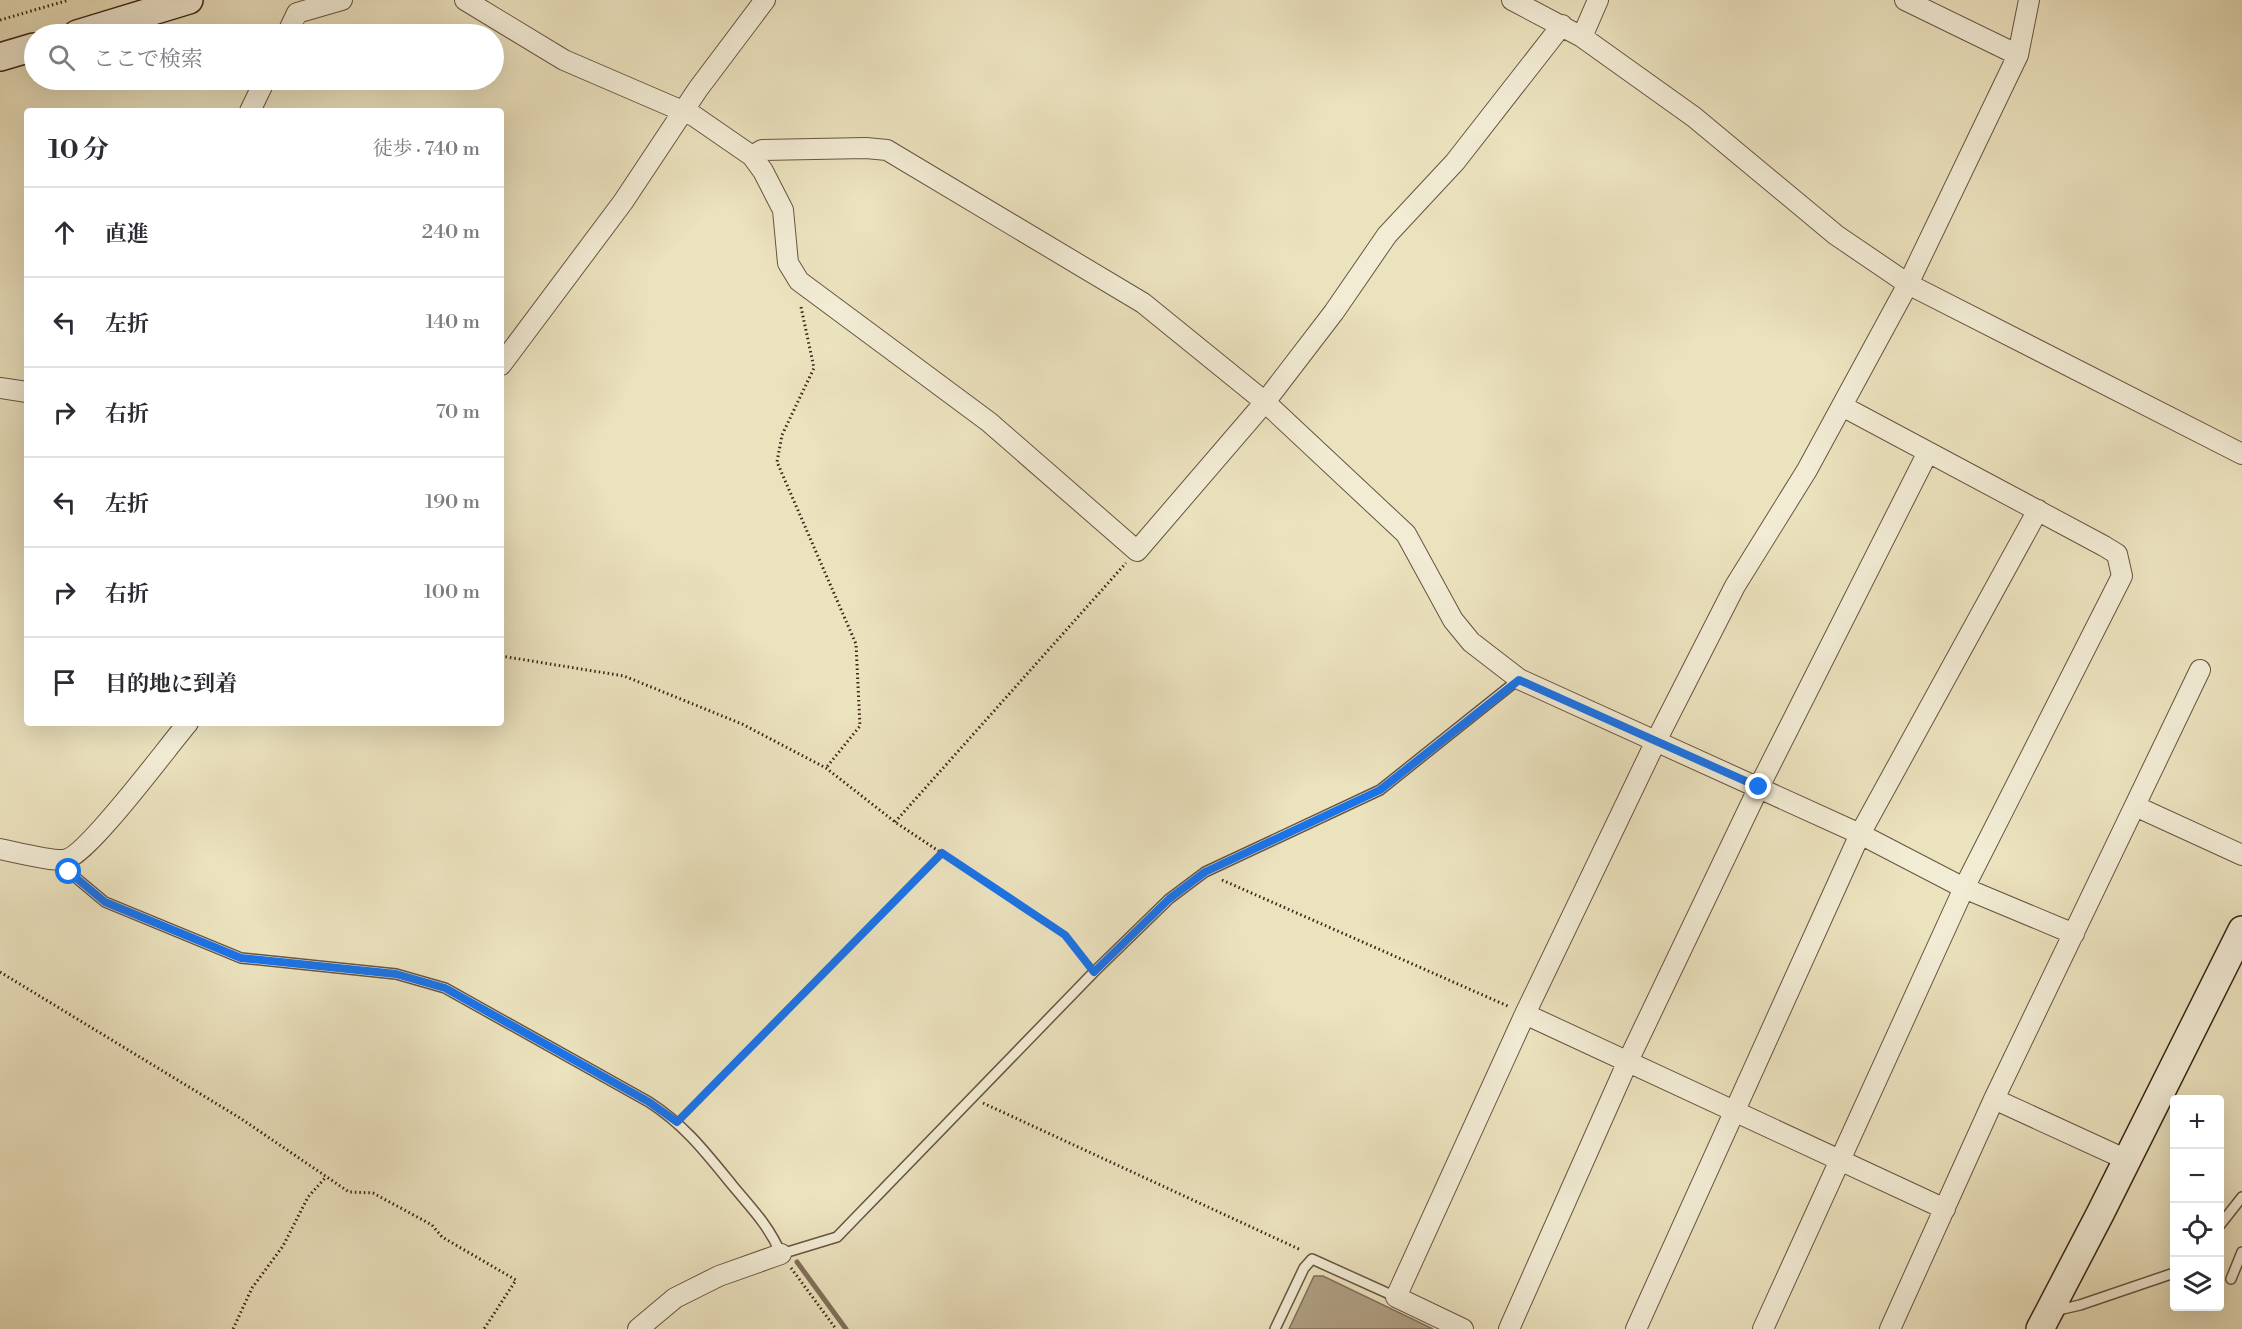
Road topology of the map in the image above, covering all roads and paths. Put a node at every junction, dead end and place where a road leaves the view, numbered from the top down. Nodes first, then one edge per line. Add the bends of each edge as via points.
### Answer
1 (69, 0) edge
2 (189, 0) edge
3 (342, 0) edge
4 (465, 0) edge
5 (765, 0) edge
6 (1512, 0) edge
7 (1598, 0) edge
8 (1905, 0) edge
9 (2029, 0) edge
10 (0, 20) edge
11 (110, 24) edge
12 (292, 24) edge
13 (1562, 25) junction
14 (1582, 37) junction
15 (24, 50) edge
16 (2018, 55) junction
17 (0, 57) edge
18 (260, 90) edge
19 (251, 108) edge
20 (684, 113) junction
21 (752, 156) junction
22 (799, 281) junction
23 (1908, 284) junction
24 (504, 361) edge
25 (0, 388) edge
26 (24, 392) edge
27 (1264, 402) junction
28 (1842, 406) junction
29 (1928, 452) junction
30 (2242, 454) edge
31 (2038, 510) junction
32 (1137, 551) junction
33 (504, 656) edge
34 (2200, 670) dead end
35 (1519, 680) junction
36 (186, 726) edge
37 (1656, 741) junction
38 (826, 768) junction
39 (1759, 787) junction
40 (2135, 806) junction
41 (896, 822) junction
42 (1860, 834) junction
43 (0, 849) edge
44 (942, 853) junction
45 (2242, 855) edge
46 (65, 860) junction
47 (1205, 872) junction
48 (1964, 888) junction
49 (2242, 930) edge
50 (2074, 934) junction
51 (0, 972) edge
52 (1094, 972) junction
53 (1525, 1014) junction
54 (1628, 1061) junction
55 (972, 1098) junction
56 (1995, 1099) junction
57 (1734, 1111) junction
58 (677, 1122) junction
59 (2127, 1160) junction
60 (1841, 1161) junction
61 (326, 1177) junction
62 (2242, 1197) edge
63 (1945, 1209) junction
64 (2224, 1220) edge
65 (2242, 1252) edge
66 (781, 1254) junction
67 (1312, 1259) junction
68 (2170, 1275) edge
69 (2231, 1279) dead end
70 (1396, 1297) junction
71 (2044, 1320) edge
72 (233, 1329) edge
73 (484, 1329) edge
74 (638, 1329) edge
75 (836, 1329) edge
76 (1275, 1329) edge
77 (1462, 1329) edge
78 (1509, 1329) edge
79 (1636, 1329) edge
80 (1763, 1329) edge
81 (1890, 1329) edge

1 - 10 path
2 - 11 street
3 - 12 street via 297,13
4 - 20 street via 564,60
5 - 20 street
6 - 13 street
7 - 14 street
8 - 16 street
9 - 16 street
13 - 14 street
13 - 27 street via 1455,162 1387,235
14 - 23 street via 1694,117 1836,236
15 - 17 street
16 - 23 street
18 - 19 street
20 - 21 street
20 - 24 street
21 - 22 street via 783,210 788,263
21 - 27 street via 762,150 887,150 1143,303
22 - 32 street via 989,422
22 - 38 path via 799,299 814,368 782,435 777,462 856,644 860,726
23 - 28 street
23 - 30 street
25 - 26 street
27 - 32 street
27 - 35 street via 1406,534 1453,620 1471,642
28 - 29 street
28 - 37 street via 1735,586
29 - 31 street
29 - 39 street
31 - 42 street
31 - 48 street via 2117,554 2122,576
32 - 41 path
33 - 38 path via 624,676 742,724
34 - 40 street
35 - 37 street
35 - 47 lane via 1380,790
36 - 46 street via 94,837
37 - 39 street
37 - 53 street
38 - 41 path
39 - 42 street
39 - 54 street
40 - 45 street
40 - 50 street
41 - 44 path
42 - 48 street
42 - 57 street
43 - 46 street
44 - 52 path via 1065,935
44 - 58 path
46 - 58 lane via 69,872 105,902 241,958 396,974 445,988 649,1102
47 - 52 lane via 1169,899
47 - 53 path
48 - 50 street
48 - 60 street
49 - 59 street
50 - 56 street
51 - 61 path via 240,1118
52 - 55 lane
53 - 54 street
53 - 70 street
54 - 57 street
54 - 78 street
55 - 66 lane via 837,1237
55 - 67 path via 1305,1252
56 - 59 street
56 - 63 street
57 - 60 street
57 - 79 street
58 - 66 lane via 772,1232
59 - 71 street
60 - 63 street
60 - 80 street
61 - 72 path via 308,1197 283,1246 252,1288
61 - 73 path via 349,1192 373,1193 432,1225 442,1237 516,1280
62 - 64 lane
63 - 81 street
65 - 69 lane
66 - 74 street via 719,1276 675,1298
66 - 75 path
67 - 70 lane
67 - 76 lane
68 - 71 lane
70 - 77 street

